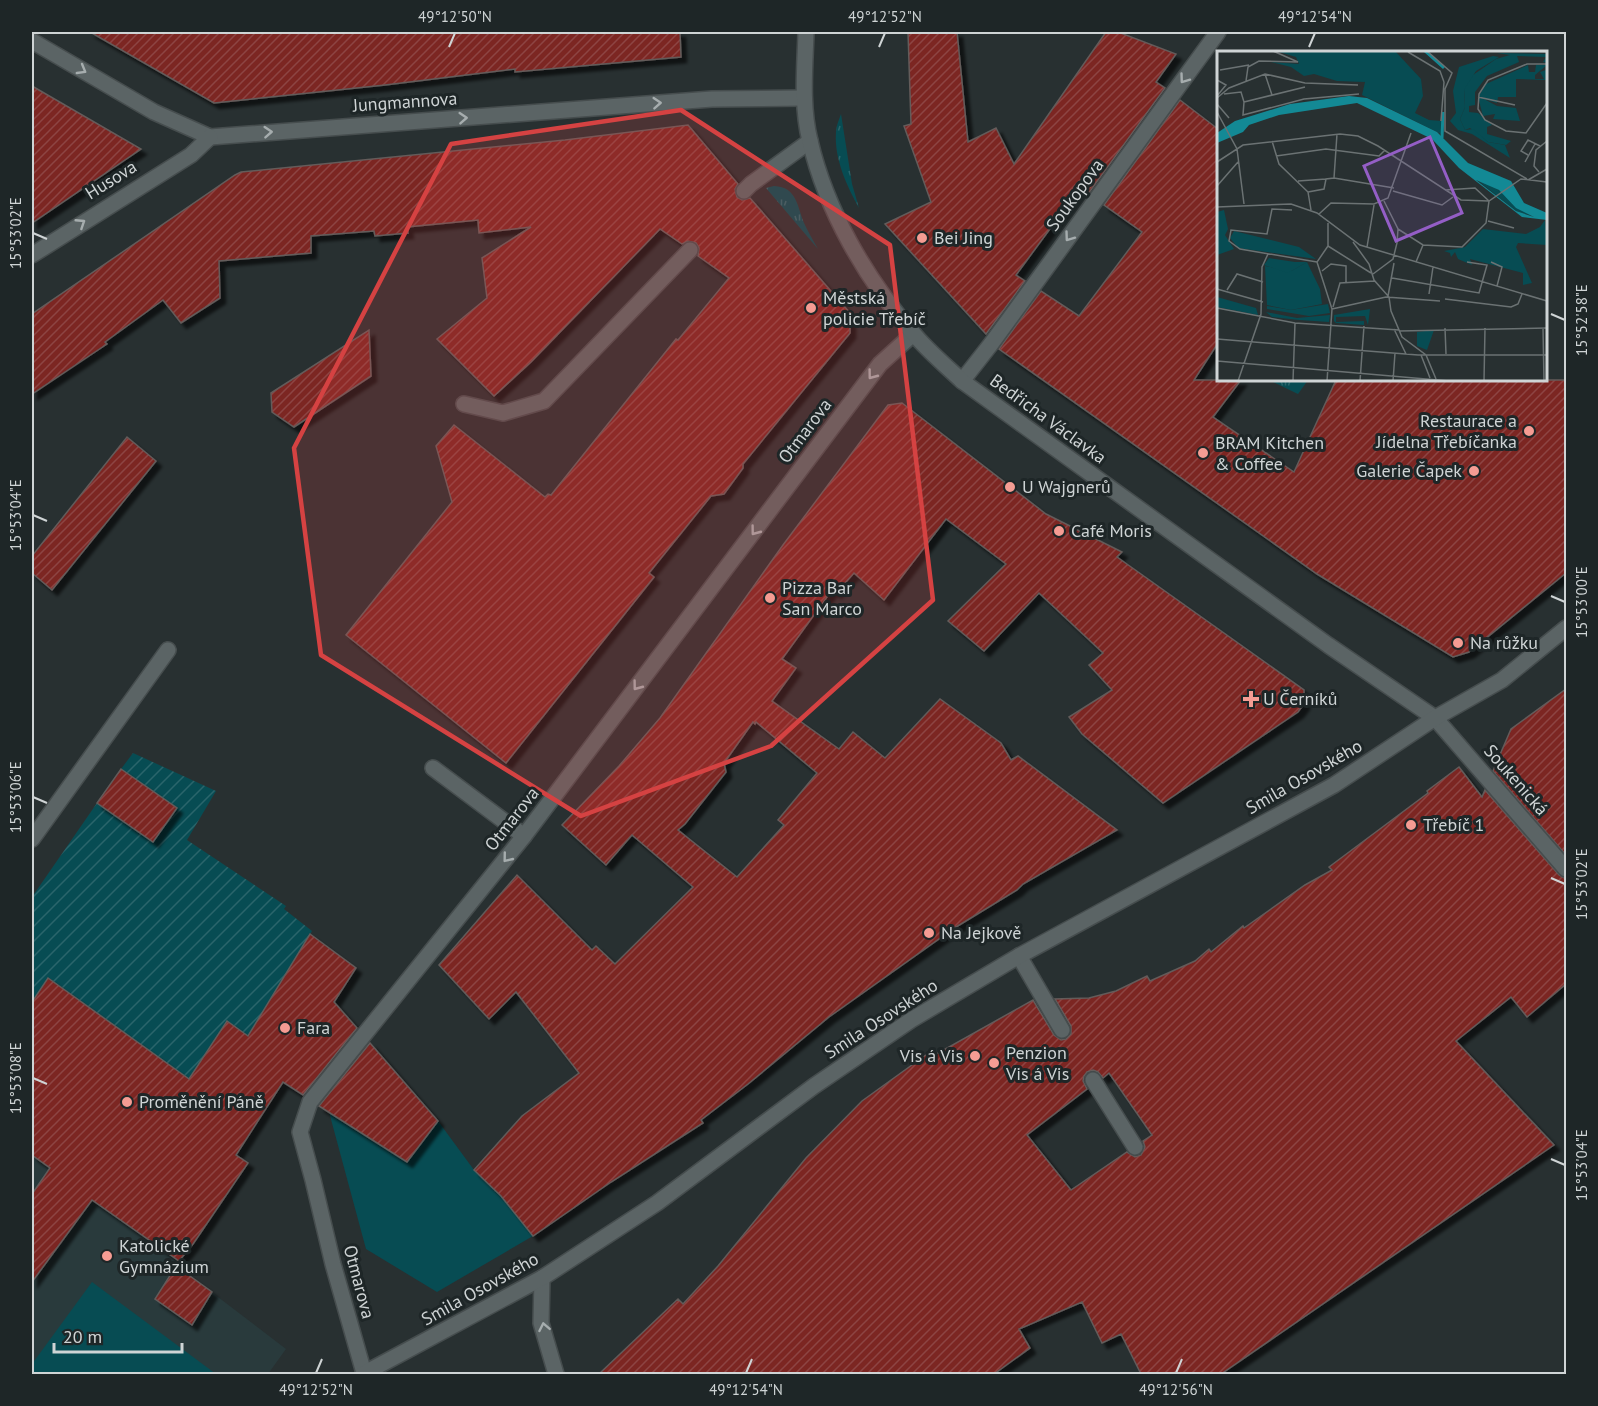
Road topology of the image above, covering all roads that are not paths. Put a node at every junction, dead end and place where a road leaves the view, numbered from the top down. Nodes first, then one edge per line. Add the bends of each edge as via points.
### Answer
1 (806, 32) edge
2 (1218, 32) edge
3 (32, 41) edge
4 (804, 98) junction
5 (210, 136) junction
6 (810, 141) junction
7 (744, 191) dead end
8 (690, 250) dead end
9 (32, 255) edge
10 (913, 334) junction
11 (962, 381) junction
12 (464, 404) dead end
13 (1566, 628) edge
14 (168, 650) dead end
15 (1435, 718) junction
16 (433, 768) dead end
17 (524, 836) junction
18 (32, 839) edge
19 (1566, 869) edge
20 (1019, 956) junction
21 (1062, 1030) dead end
22 (1093, 1080) dead end
23 (1135, 1147) dead end
24 (542, 1278) junction
25 (364, 1374) edge
26 (556, 1374) edge

1 - 4 street, Bedřicha Václavka
2 -> 11 street, Soukopova
3 -> 5 street, Jungmannova via 154,112
5 -> 4 street, Jungmannova via 712,99
4 - 6 street, Bedřicha Václavka
9 -> 5 street, Husova via 191,154
6 - 7 street
6 - 10 street, Bedřicha Václavka via 830,201 851,245
8 - 12 street via 544,401 503,413
10 - 11 street, Bedřicha Václavka
10 -> 17 street, Otmarova via 880,364
11 - 15 street, Bedřicha Václavka
13 - 15 street, Smila Osovského via 1502,680
14 - 18 street
15 - 19 street, Soukenická
15 - 20 street, Smila Osovského via 1334,785
16 - 17 street
17 -> 25 street, Otmarova via 310,1102 300,1132
20 - 21 street
20 - 24 street, Smila Osovského via 911,1020 814,1086 657,1203
22 - 23 street
24 - 25 street, Smila Osovského
26 -> 24 street via 542,1323

